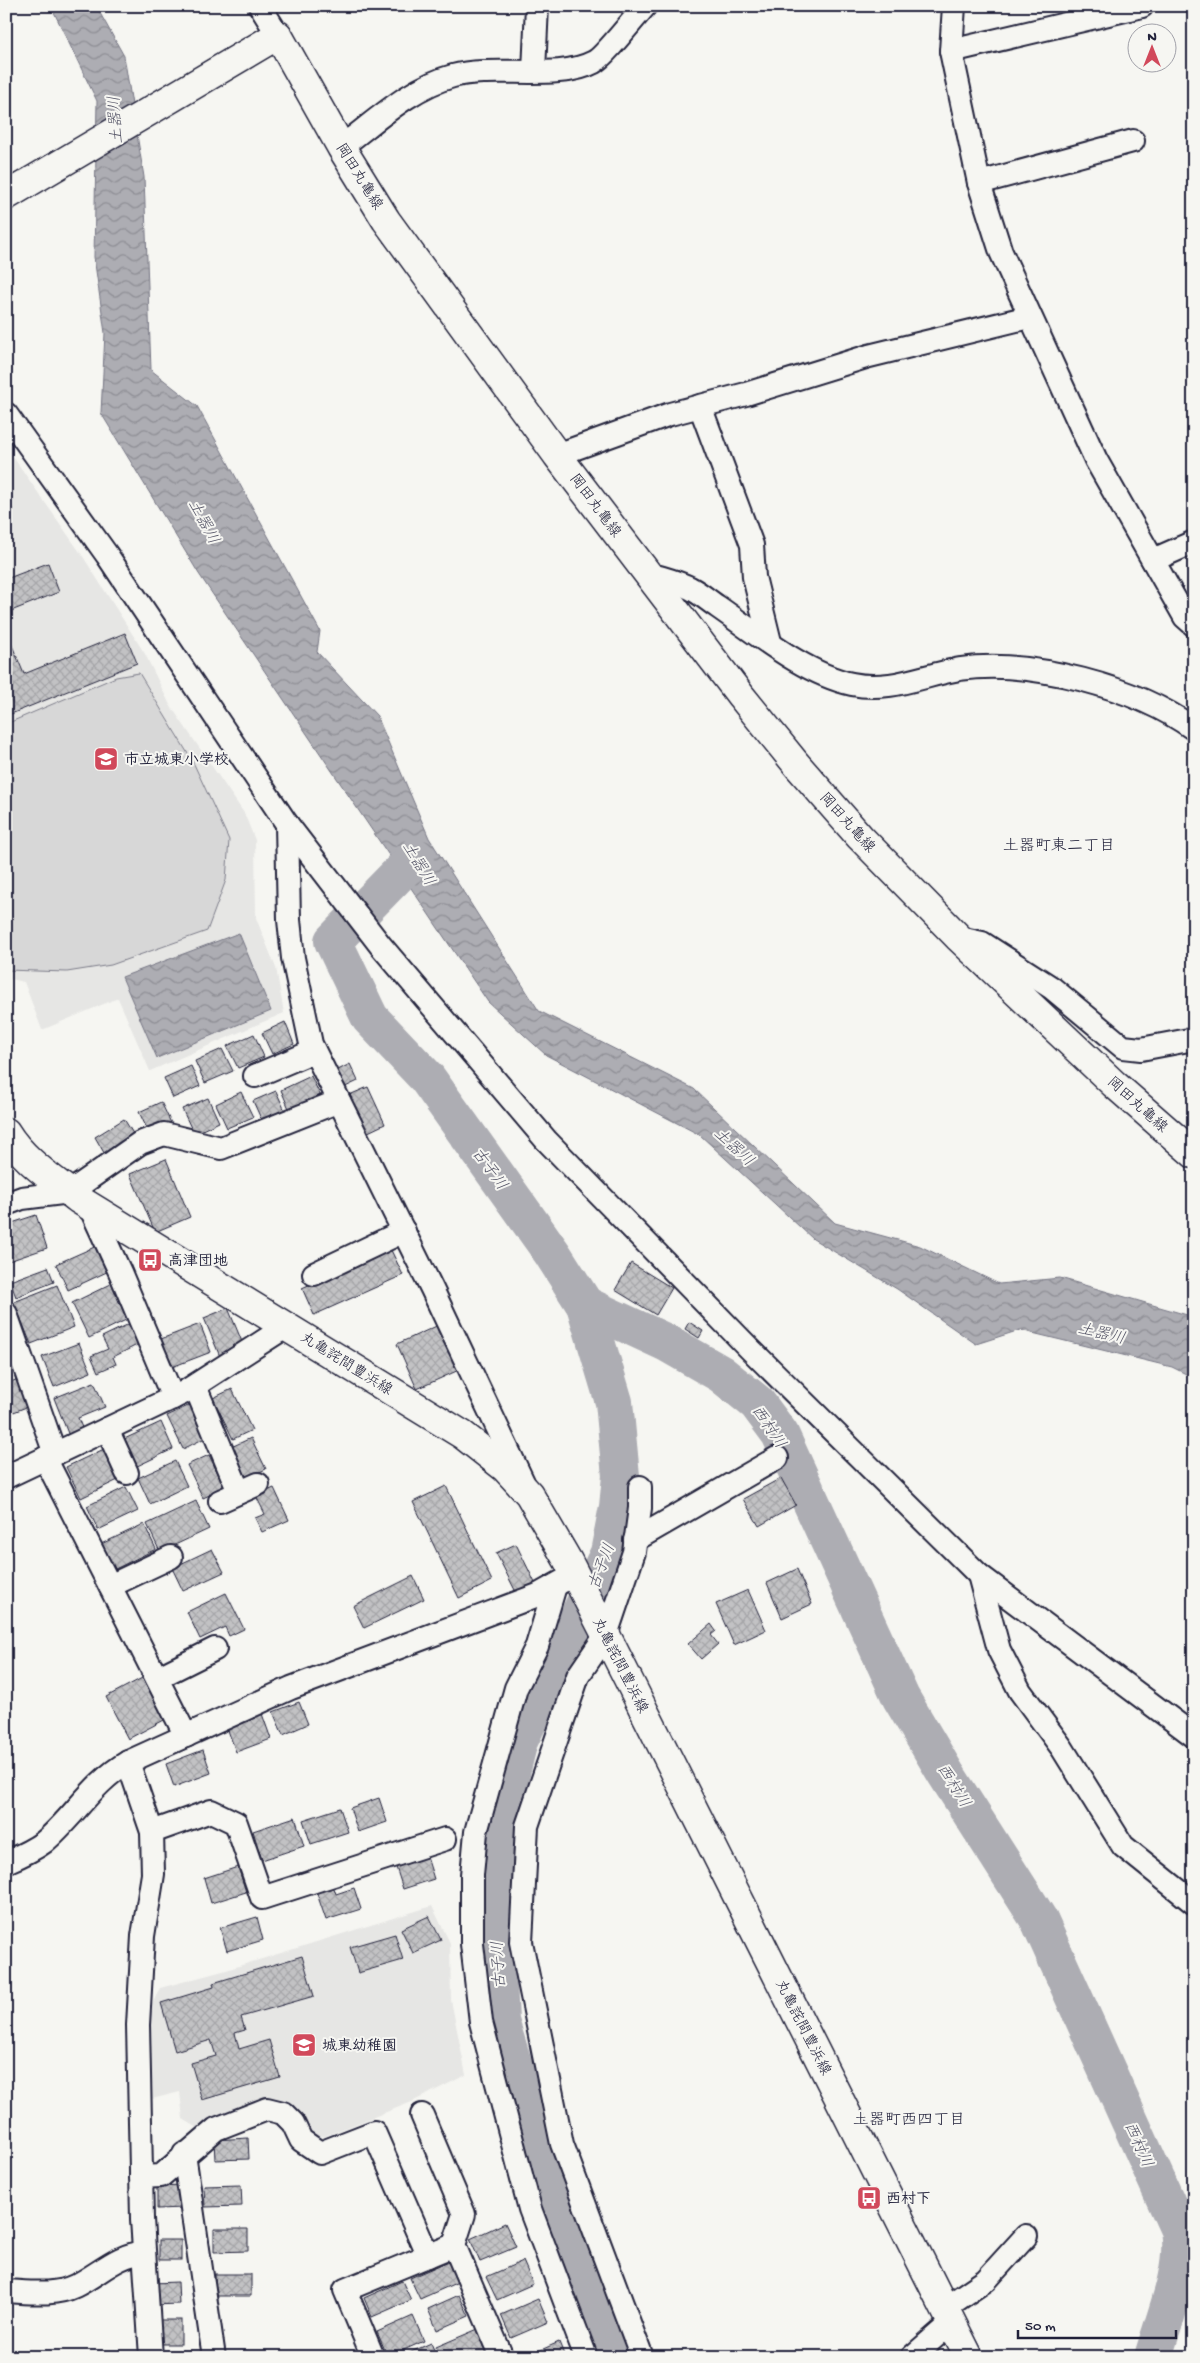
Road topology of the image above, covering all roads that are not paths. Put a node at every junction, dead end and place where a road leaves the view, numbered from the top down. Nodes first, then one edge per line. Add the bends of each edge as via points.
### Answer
1 (260, 6) edge
2 (536, 6) edge
3 (645, 6) edge
4 (954, 6) edge
5 (1142, 6) edge
6 (271, 38) junction
7 (951, 51) junction
8 (534, 71) junction
9 (1133, 141) dead end
10 (341, 147) junction
11 (979, 183) junction
12 (6, 196) edge
13 (1030, 317) junction
14 (700, 406) junction
15 (6, 414) edge
16 (557, 455) junction
17 (1194, 542) edge
18 (1153, 560) junction
19 (647, 573) junction
20 (1194, 625) edge
21 (770, 642) junction
22 (1194, 729) edge
23 (287, 824) junction
24 (958, 937) junction
25 (1194, 1039) edge
26 (314, 1051) junction
27 (255, 1076) dead end
28 (339, 1102) junction
29 (6, 1132) edge
30 (1194, 1154) edge
31 (79, 1199) junction
32 (6, 1204) edge
33 (404, 1231) junction
34 (314, 1274) dead end
35 (6, 1314) edge
36 (287, 1326) junction
37 (195, 1386) junction
38 (173, 1398) junction
39 (107, 1429) junction
40 (50, 1456) junction
41 (777, 1458) dead end
42 (127, 1473) dead end
43 (6, 1477) edge
44 (640, 1487) dead end
45 (239, 1492) dead end
46 (529, 1494) junction
47 (635, 1540) junction
48 (171, 1558) dead end
49 (979, 1575) junction
50 (565, 1580) junction
51 (110, 1586) junction
52 (604, 1630) junction
53 (215, 1649) dead end
54 (157, 1678) junction
55 (186, 1736) junction
56 (1194, 1736) edge
57 (128, 1762) junction
58 (152, 1832) junction
59 (445, 1838) dead end
60 (6, 1862) edge
61 (1194, 1903) edge
62 (422, 2115) dead end
63 (184, 2154) junction
64 (141, 2177) junction
65 (1026, 2236) dead end
66 (454, 2245) junction
67 (144, 2253) junction
68 (428, 2256) junction
69 (6, 2291) edge
70 (948, 2315) junction
71 (151, 2357) edge
72 (214, 2357) edge
73 (373, 2357) edge
74 (502, 2357) edge
75 (586, 2357) edge
76 (642, 2357) edge
77 (912, 2357) edge
78 (969, 2357) edge

1 - 6 street
2 - 8 street
3 - 8 street via 595,62 572,69
4 - 7 street
5 - 7 street
6 - 10 main road, 岡田丸亀線
6 - 12 main road
7 - 11 street
8 - 10 street via 454,75 424,86
9 - 11 street
10 - 16 main road, 岡田丸亀線 via 386,220
11 - 13 street via 1001,252
13 - 14 street via 869,356
13 - 18 street via 1096,460
14 - 16 street
14 - 21 street via 752,545 754,576
15 - 23 street via 107,555
16 - 19 main road, 岡田丸亀線
17 - 18 street
18 - 20 street via 1185,617
19 - 21 street via 690,588
19 - 24 main road, 岡田丸亀線 via 797,765 860,837
21 - 22 street via 792,657 852,684 904,684 960,669 1004,668 1046,673 1108,686 1159,706
23 - 26 street via 293,958
23 - 49 street via 381,946 553,1147 764,1363
24 - 25 street via 982,943 1052,988 1123,1047 1141,1049
24 - 30 main road, 岡田丸亀線 via 1114,1084
26 - 27 street
26 - 28 street
28 - 31 street via 221,1148 164,1134 140,1143
28 - 33 street
29 - 31 main road, 丸亀詫間豊浜線 via 36,1166
31 - 32 street via 22,1198
31 - 36 main road, 丸亀詫間豊浜線
31 - 38 street via 120,1272
33 - 34 street
33 - 46 street
35 - 40 street
36 - 37 street
36 - 46 main road, 丸亀詫間豊浜線 via 463,1435 505,1468
37 - 38 street
37 - 45 street
38 - 39 street
39 - 40 street
39 - 42 street
40 - 43 street
40 - 51 street
41 - 47 street
44 - 47 street
46 - 50 main road, 丸亀詫間豊浜線
47 - 52 street via 634,1552
48 - 51 street
49 - 56 street
49 - 61 street via 999,1650 1020,1691 1062,1748 1123,1846
50 - 52 main road, 丸亀詫間豊浜線
50 - 55 street via 538,1595 291,1688
50 - 75 street via 516,1688 476,1832 472,1944 481,2022 530,2209
51 - 54 street
52 - 70 main road, 丸亀詫間豊浜線
52 - 76 street via 578,1676 527,1826 521,1942 562,2144
53 - 54 street
54 - 55 street
55 - 57 street
57 - 58 street
57 - 60 street via 111,1772 46,1841
58 - 59 street via 211,1811 236,1822 262,1898
58 - 64 street via 153,1874 143,1936 138,2024
62 - 66 street via 434,2166 464,2214
63 - 64 street via 161,2176
63 - 68 street via 216,2129 267,2108 284,2113 301,2140 320,2154 374,2132
63 - 72 street
64 - 67 street
65 - 70 street
66 - 68 street
66 - 74 street
67 - 69 street via 132,2253 74,2286 57,2292
67 - 71 street
68 - 73 street via 345,2290
70 - 77 street
70 - 78 main road, 丸亀詫間豊浜線

